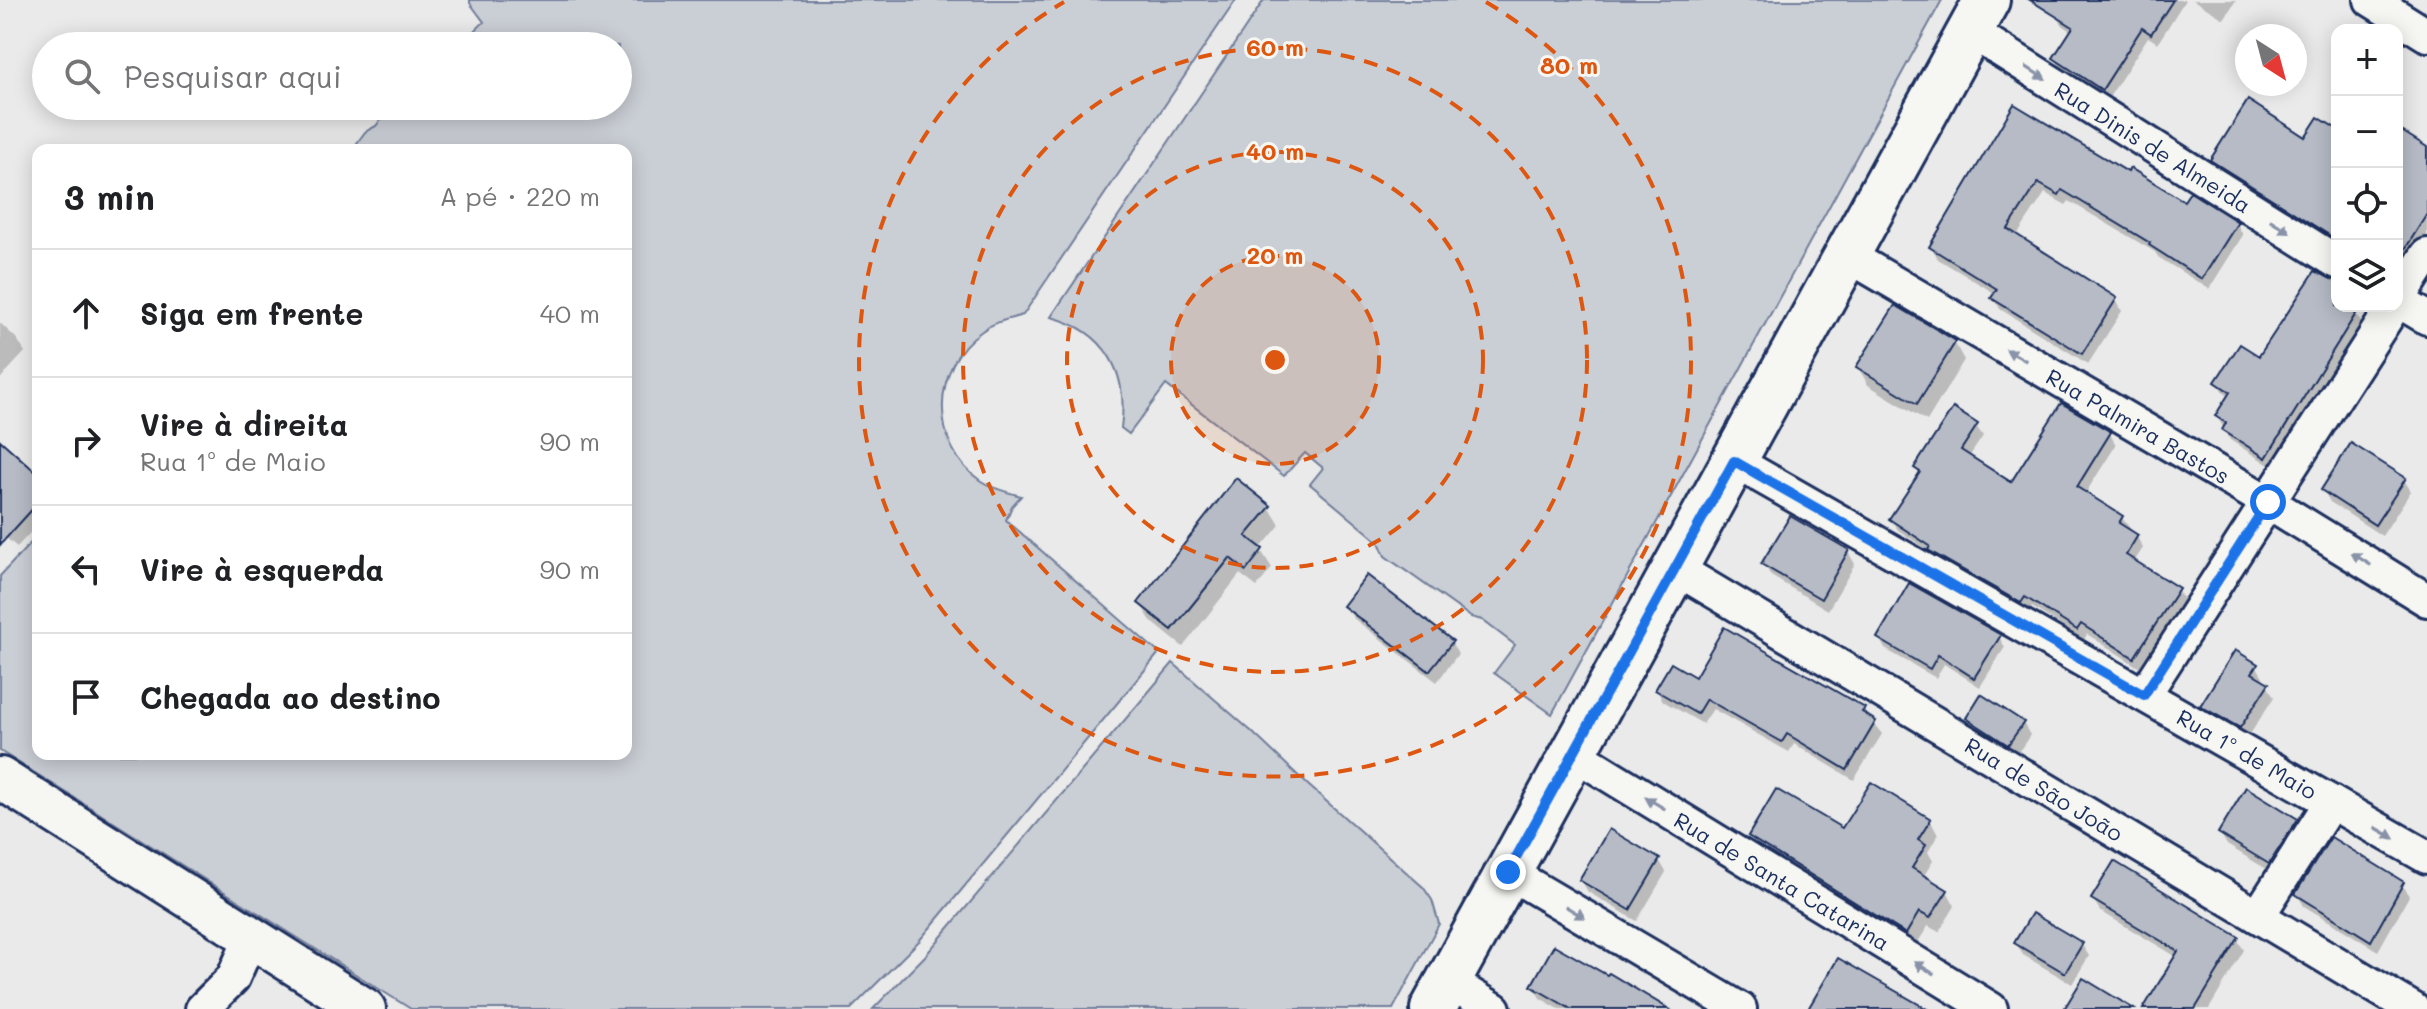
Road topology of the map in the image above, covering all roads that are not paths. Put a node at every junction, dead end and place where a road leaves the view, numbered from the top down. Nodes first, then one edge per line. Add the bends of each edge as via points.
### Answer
1 (2371, 0) edge
2 (1978, 16) edge
3 (2427, 35) edge
4 (1847, 255) junction
5 (2427, 255) edge
6 (2331, 258) edge
7 (2403, 291) edge
8 (2403, 306) edge
9 (2390, 312) edge
10 (2427, 318) edge
11 (1734, 461) junction
12 (2268, 502) junction
13 (1675, 568) junction
14 (2427, 600) edge
15 (2144, 695) junction
16 (1573, 753) junction
17 (0, 778) edge
18 (2331, 802) junction
19 (2427, 857) edge
20 (1508, 872) junction
21 (2258, 916) junction
22 (252, 935) junction
23 (1441, 995) edge
24 (202, 1009) edge
25 (365, 1009) edge
26 (1494, 1009) edge
27 (1740, 1009) edge
28 (1991, 1009) edge
29 (2413, 1009) edge

1 - 3 street
2 - 4 main road
2 -> 6 street, Rua Dinis de Almeida
4 - 11 main road
12 -> 4 street, Rua Palmira Bastos
5 - 7 street
8 - 10 street
9 - 12 street
11 - 13 main road
11 - 15 street, Rua 1º de Maio
14 -> 12 street, Rua Palmira Bastos
12 - 15 street
13 - 16 main road
13 - 21 street, Rua de São João
15 - 18 street, Rua 1º de Maio
16 - 20 main road
28 -> 16 street, Rua de Santa Catarina
17 - 22 street
18 -> 19 street, Rua 1º de Maio
18 - 21 street
20 - 23 main road
20 -> 27 street
21 - 29 street, Rua de São João
22 - 24 street via 233,978
22 - 25 street
23 - 26 street

